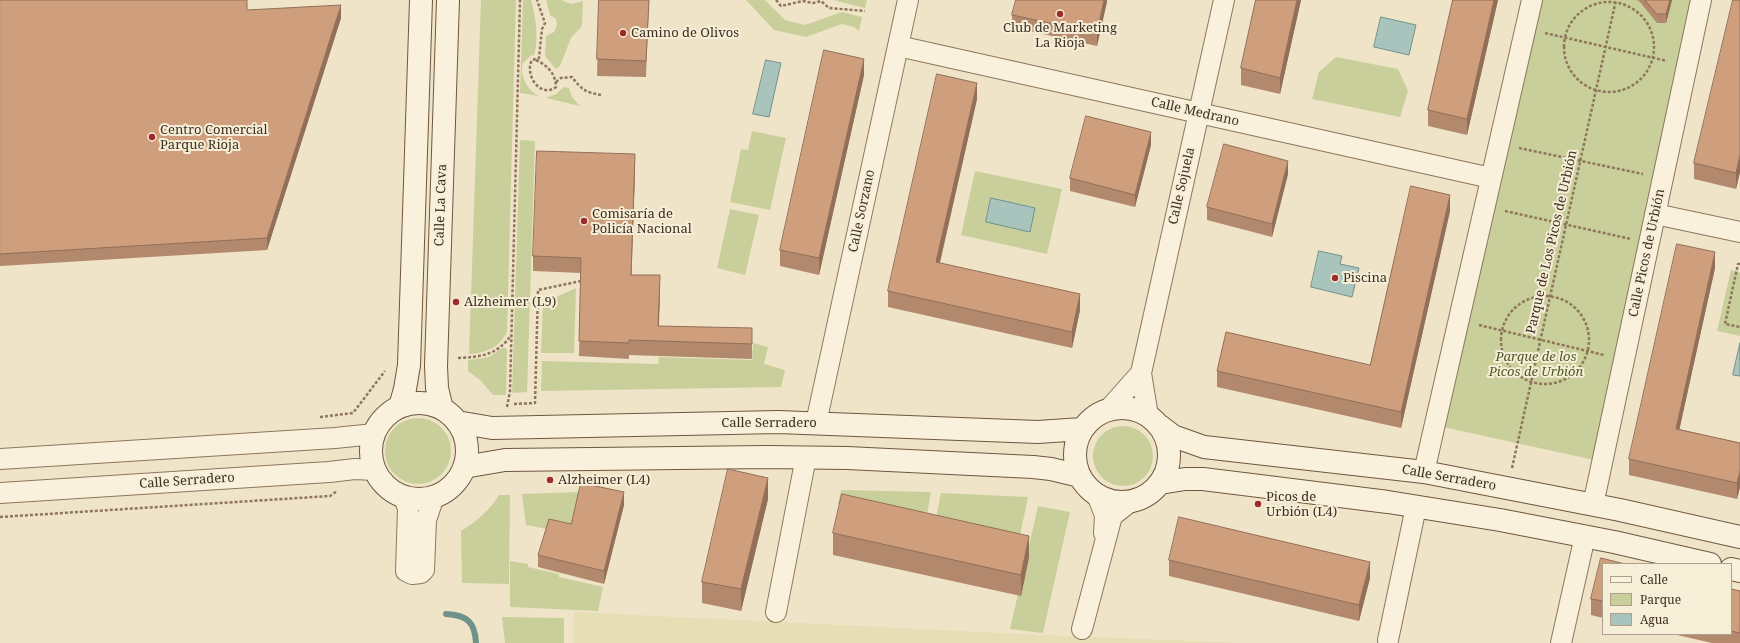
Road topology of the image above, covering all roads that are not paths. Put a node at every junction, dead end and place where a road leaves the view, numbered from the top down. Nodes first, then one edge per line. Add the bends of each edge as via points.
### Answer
1 (421, 0) edge
2 (448, 0) edge
3 (908, 0) edge
4 (1224, 0) edge
5 (1532, 0) edge
6 (1701, 0) edge
7 (898, 46) junction
8 (1199, 113) junction
9 (1491, 178) junction
10 (1655, 214) junction
11 (1740, 232) edge
12 (1141, 373) junction
13 (400, 407) junction
14 (1109, 409) junction
15 (450, 416) junction
16 (1154, 421) junction
17 (816, 423) junction
18 (1082, 429) junction
19 (374, 434) junction
20 (806, 457) junction
21 (0, 459) edge
22 (464, 467) junction
23 (374, 470) junction
24 (1424, 472) junction
25 (1080, 476) junction
26 (1160, 483) junction
27 (0, 493) edge
28 (1097, 495) junction
29 (403, 496) junction
30 (434, 496) junction
31 (1131, 501) junction
32 (1593, 505) junction
33 (1416, 507) junction
34 (1585, 536) junction
35 (1740, 537) edge
36 (1104, 547) junction
37 (1706, 563) edge
38 (776, 612) dead end
39 (1082, 629) dead end
40 (1388, 640) dead end
41 (1561, 643) edge

1 - 13 main road via 409,365
2 - 15 main road, Calle La Cava via 436,366 437,388
3 - 7 street, Calle Sorzano
4 - 8 street, Calle Sojuela
5 - 9 street
6 - 10 street, Calle Picos de Urbión
7 - 8 street, Calle Medrano
7 - 17 street, Calle Sorzano
8 - 9 street, Calle Medrano
8 - 12 street, Calle Sojuela
9 - 24 street
10 - 11 street
10 - 32 street, Calle Picos de Urbión
12 - 14 street, Calle Sojuela
12 - 16 street, Calle Sojuela
13 - 15 main road via 422,403
13 - 19 main road via 384,418
14 - 16 main road via 1136,410
14 - 18 main road via 1089,420
15 - 17 main road, Calle Serradero via 492,428
15 - 22 main road via 463,433 467,455
16 - 24 main road, Calle Serradero via 1173,436 1204,447
16 - 26 main road via 1167,440 1169,454 1167,469
17 - 18 main road, Calle Serradero via 1038,432
18 - 25 main road via 1075,453
19 - 21 street
19 - 23 main road via 371,452
20 - 22 main road via 504,460
20 - 25 main road via 1033,467
20 - 38 street
22 - 30 main road via 447,490
23 - 27 street, Calle Serradero via 337,470
23 - 29 main road via 386,486
24 - 32 main road, Calle Serradero
25 - 28 main road via 1087,487
26 - 31 main road via 1142,497
26 - 33 main road via 1203,479
28 - 31 main road via 1108,500
28 - 36 street via 1106,515
29 - 30 main road via 419,499
29 - 30 street via 408,508 406,571 412,574 424,570 426,520
31 - 36 street via 1112,516
32 - 35 main road, Calle Serradero
33 - 34 main road
33 - 40 street
34 - 37 main road
34 - 41 street
36 - 39 street

